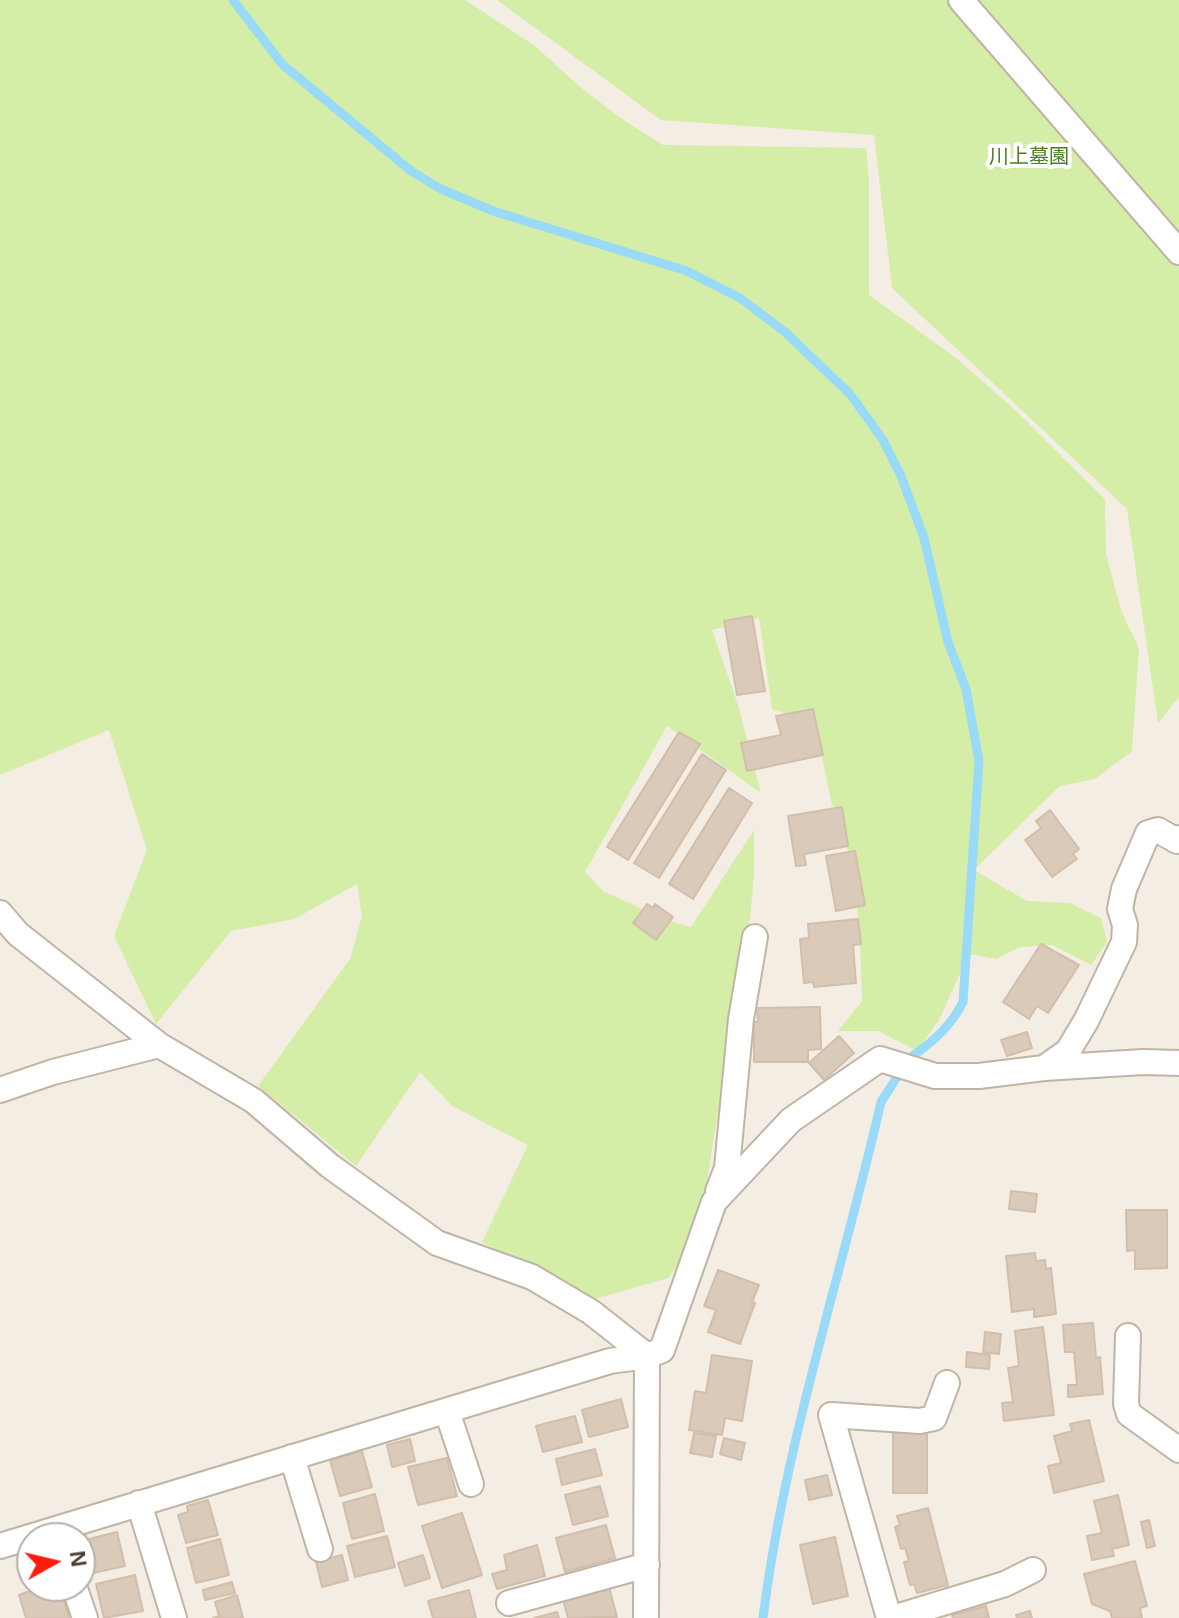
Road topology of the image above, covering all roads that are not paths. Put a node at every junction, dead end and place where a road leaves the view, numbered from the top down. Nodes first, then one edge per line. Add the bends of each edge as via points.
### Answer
1 (961, 0) edge
2 (1179, 252) edge
3 (1179, 838) edge
4 (0, 913) edge
5 (755, 937) dead end
6 (159, 1045) junction
7 (1179, 1063) edge
8 (1044, 1068) junction
9 (0, 1090) edge
10 (714, 1202) junction
11 (1128, 1336) dead end
12 (647, 1356) junction
13 (947, 1383) dead end
14 (447, 1411) junction
15 (1179, 1450) edge
16 (292, 1457) junction
17 (471, 1484) dead end
18 (139, 1503) junction
19 (87, 1522) edge
20 (320, 1549) dead end
21 (647, 1565) junction
22 (1033, 1570) dead end
23 (509, 1603) dead end
24 (174, 1618) edge
25 (646, 1618) edge
26 (891, 1618) edge

1 - 2 street
3 - 8 street via 1158,830 1148,833 1124,889 1124,942 1068,1051
4 - 6 street via 30,944
5 - 10 street via 741,1019 727,1168
6 - 9 street
6 - 12 street via 254,1101 330,1166 437,1243 532,1277 591,1312
7 - 8 street
8 - 10 street via 935,1076 880,1059 791,1120
10 - 12 street via 662,1350
11 - 15 street via 1129,1414
12 - 14 street via 610,1361
12 - 21 street
13 - 26 street via 934,1418 831,1415
14 - 16 street
14 - 17 street
16 - 18 street
16 - 20 street
18 - 19 street
18 - 24 street
21 - 23 street
21 - 25 street
22 - 26 street via 1005,1584

